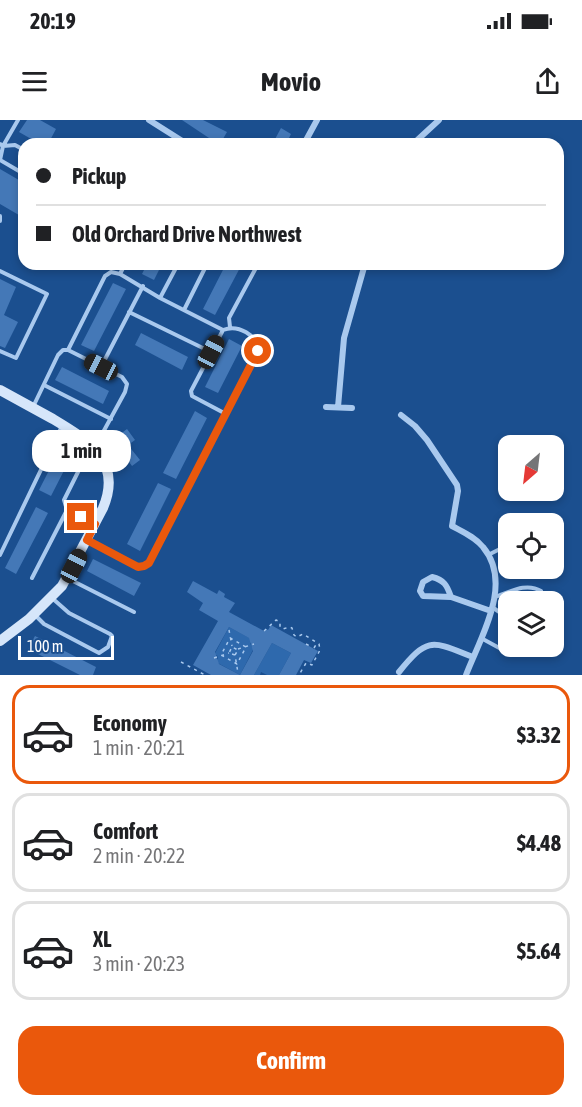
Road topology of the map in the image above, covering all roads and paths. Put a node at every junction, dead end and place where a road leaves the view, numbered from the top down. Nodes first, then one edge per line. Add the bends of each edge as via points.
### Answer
1 (18, 120) edge
2 (149, 120) edge
3 (317, 120) edge
4 (439, 120) edge
5 (178, 138) edge
6 (307, 138) edge
7 (420, 138) edge
8 (1, 145) edge
9 (18, 147) edge
10 (0, 160) edge
11 (18, 170) edge
12 (0, 216) edge
13 (0, 221) edge
14 (122, 270) edge
15 (175, 270) edge
16 (204, 270) edge
17 (255, 270) edge
18 (363, 270) edge
19 (0, 271) edge
20 (120, 274) junction
21 (143, 286) junction
22 (160, 298) junction
23 (184, 310) junction
24 (129, 312) junction
25 (230, 327) junction
26 (223, 330) junction
27 (68, 350) junction
28 (0, 351) edge
29 (211, 352) junction
30 (101, 367) junction
31 (44, 385) junction
32 (1, 392) edge
33 (338, 406) junction
34 (33, 408) junction
35 (326, 408) dead end
36 (352, 408) dead end
37 (226, 414) junction
38 (401, 415) dead end
39 (111, 419) junction
40 (63, 425) junction
41 (94, 447) junction
42 (82, 464) dead end
43 (67, 510) junction
44 (95, 524) junction
45 (87, 540) junction
46 (498, 550) edge
47 (0, 555) edge
48 (488, 555) junction
49 (32, 578) dead end
50 (67, 578) junction
51 (514, 591) edge
52 (541, 591) dead end
53 (498, 596) edge
54 (451, 597) junction
55 (495, 597) junction
56 (51, 598) junction
57 (492, 609) junction
58 (134, 612) dead end
59 (498, 612) edge
60 (35, 614) junction
61 (229, 630) dead end
62 (264, 631) dead end
63 (306, 636) junction
64 (230, 638) junction
65 (480, 638) junction
66 (0, 641) edge
67 (317, 642) junction
68 (254, 644) dead end
69 (308, 644) dead end
70 (232, 647) junction
71 (246, 647) junction
72 (498, 647) edge
73 (314, 648) dead end
74 (238, 650) junction
75 (229, 653) junction
76 (221, 655) junction
77 (234, 655) junction
78 (473, 657) junction
79 (214, 658) dead end
80 (181, 662) dead end
81 (237, 664) junction
82 (399, 672) dead end
83 (238, 673) dead end
84 (468, 674) edge
85 (205, 675) edge
86 (299, 675) edge

1 - 8 lane
2 - 5 street
3 - 6 street
4 - 7 street
8 - 9 lane
8 - 10 lane
10 - 11 lane
12 - 13 lane
14 - 20 lane
15 - 22 lane
16 - 23 lane
17 - 25 lane via 230,318
18 - 33 street via 344,338
19 - 28 lane via 47,294 16,358
20 - 21 lane
20 - 27 lane via 111,272 105,276
21 - 22 lane
21 - 24 lane
22 - 23 lane
23 - 26 lane
24 - 29 lane
24 - 30 lane
25 - 26 lane
25 - 37 lane via 256,338 258,351
26 - 29 lane
27 - 30 lane
27 - 31 lane via 58,355
29 - 37 lane via 192,396
30 - 39 lane via 122,377 127,384
31 - 34 lane
31 - 39 lane
32 - 34 street
33 - 35 street
33 - 36 street
34 - 40 street
37 - 45 lane via 149,563 138,567
38 - 48 street via 427,440 457,485 452,526 471,536
39 - 41 lane
40 - 41 street
40 - 47 lane
41 - 44 street via 104,463 108,483 107,499
42 - 43 lane via 63,500
43 - 44 lane
43 - 49 lane
44 - 45 street
45 - 50 street
46 - 48 lane
48 - 55 street via 496,584
50 - 56 street
50 - 58 lane
51 - 52 lane via 535,587
53 - 55 lane
54 - 54 street via 423,596 423,582 432,576 441,579
54 - 57 street
55 - 57 street
56 - 60 street
56 - 60 lane via 69,613 110,634 108,647 99,653 44,624
57 - 59 lane
57 - 65 street
60 - 66 street
61 - 64 path
62 - 63 path via 276,620 283,629 292,628 297,637
63 - 67 path
63 - 69 path
64 - 70 path
64 - 71 path
64 - 76 path
65 - 72 lane
65 - 78 street
67 - 73 path
67 - 86 path via 319,652 312,665 306,663
68 - 71 path
70 - 74 path
70 - 75 path
71 - 74 path
71 - 81 path
74 - 77 path
75 - 76 path
75 - 77 path
76 - 79 path
76 - 81 path
77 - 81 path
78 - 82 street via 442,645 423,646
78 - 84 street
80 - 85 path
81 - 83 path

